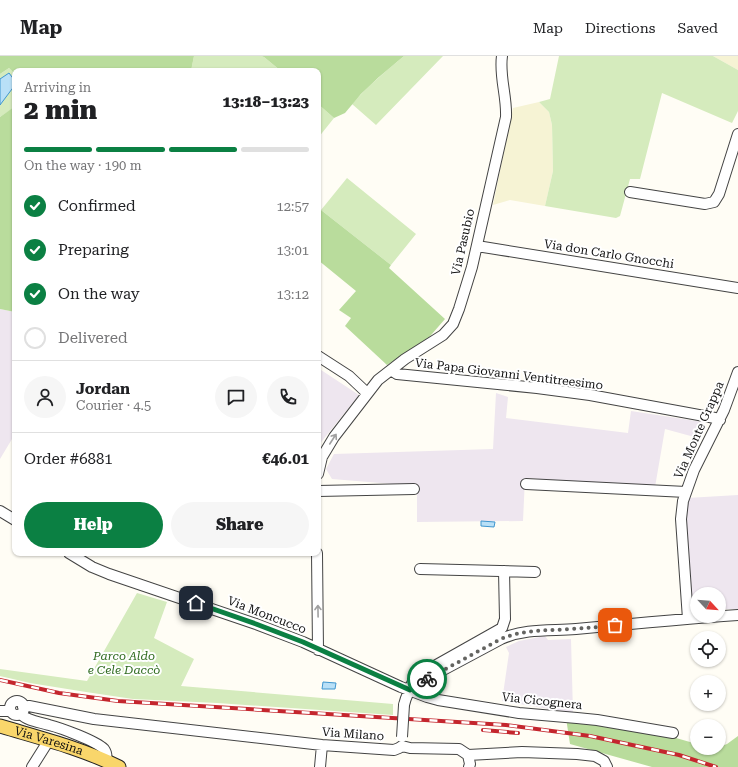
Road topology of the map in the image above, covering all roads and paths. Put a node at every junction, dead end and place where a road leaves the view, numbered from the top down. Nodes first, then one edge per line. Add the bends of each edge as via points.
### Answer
1 (502, 56) edge
2 (738, 134) edge
3 (630, 192) dead end
4 (477, 246) junction
5 (738, 288) edge
6 (321, 358) edge
7 (391, 370) junction
8 (738, 372) edge
9 (736, 386) edge
10 (367, 394) junction
11 (720, 420) junction
12 (321, 461) edge
13 (526, 484) dead end
14 (414, 489) dead end
15 (321, 491) edge
16 (686, 492) junction
17 (0, 511) edge
18 (12, 518) edge
19 (74, 556) edge
20 (317, 556) edge
21 (420, 568) dead end
22 (504, 571) junction
23 (535, 572) dead end
24 (738, 615) edge
25 (688, 619) junction
26 (318, 650) junction
27 (410, 690) junction
28 (22, 710) junction
29 (5, 711) edge
30 (0, 726) edge
31 (673, 733) dead end
32 (49, 740) junction
33 (402, 741) junction
34 (322, 745) junction
35 (468, 755) junction
36 (106, 761) junction
37 (32, 767) edge
38 (119, 767) edge
39 (320, 767) edge
40 (469, 767) edge
41 (607, 767) edge

1 - 4 street, Via Pasubio via 506,116
2 - 3 street via 719,194 714,202 705,204
4 - 5 street, Via don Carlo Gnocchi
4 - 7 street, Via Pasubio via 466,289 453,324 443,335
6 - 10 street via 349,376
7 - 10 street, Via Pasubio via 378,380
7 - 11 street, Via Papa Giovanni Ventitreesimo via 397,374 590,395
8 - 9 street, Via Monte Grappa
9 - 11 street, Via Monte Grappa
12 -> 10 street, Via Pasubio via 334,437
11 - 16 street, Via Monte Grappa via 694,470
13 - 16 street
14 - 15 street
16 - 25 street, Via Monte Grappa via 681,520
17 - 18 street
19 - 26 street, Via Moncucco via 109,574 256,624
26 -> 20 street
21 - 22 street
22 - 23 street
22 - 27 street via 505,619 502,628 416,677
24 - 25 street
25 - 27 street via 520,632 501,639 420,682
26 - 27 street, Via Moncucco
27 - 31 street, Via Cicognera via 438,700 519,713 597,720
27 - 33 street, bridge via 404,705
28 - 29 street, Via Milano via 22,704 16,702
28 - 34 street, Via Milano via 29,706 94,719
28 - 36 street via 24,718 93,742 104,749
30 - 32 main road, Via Varesina
32 - 36 main road, Via Varesina
32 - 37 street
33 - 34 street, Via Milano via 400,748 394,750
33 - 35 street, Via Milano via 410,748 459,749
34 - 39 street
35 - 40 street
35 - 41 street via 522,752 577,754 595,756 604,760
36 - 38 main road, Via Varesina

